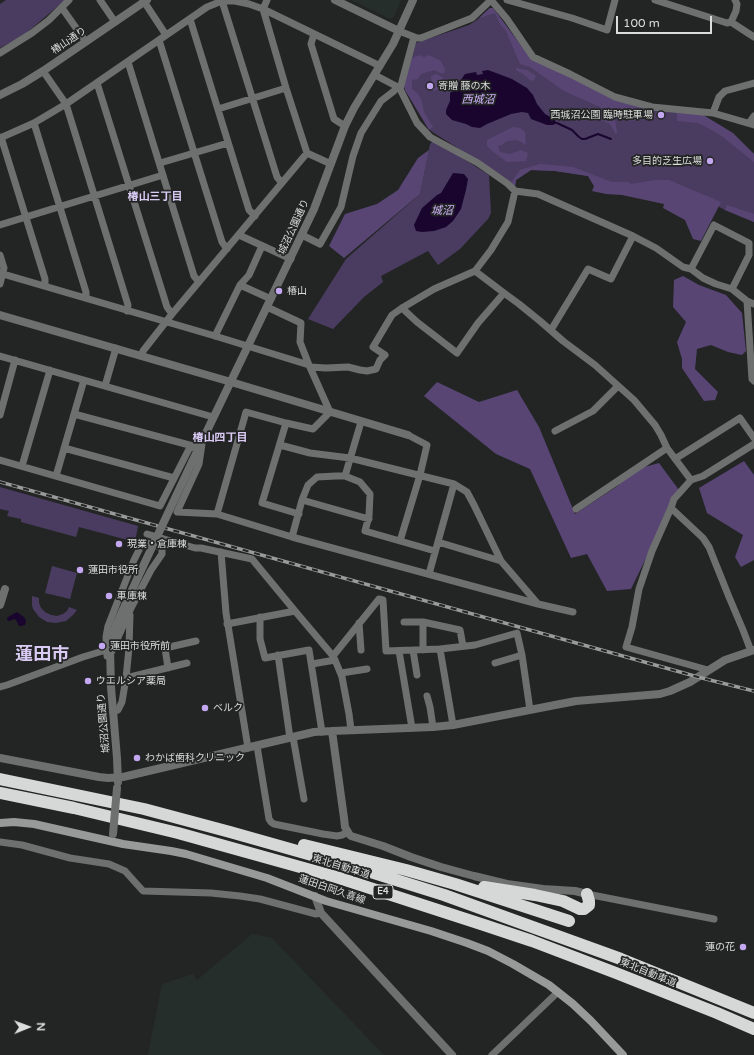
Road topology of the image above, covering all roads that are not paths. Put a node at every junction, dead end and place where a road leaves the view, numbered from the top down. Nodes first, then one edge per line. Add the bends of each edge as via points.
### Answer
1 (69, 0) edge
2 (100, 0) edge
3 (267, 0) edge
4 (335, 0) edge
5 (413, 0) edge
6 (491, 0) edge
7 (507, 0) edge
8 (614, 0) edge
9 (655, 0) edge
10 (735, 0) edge
11 (145, 1) edge
12 (222, 1) junction
13 (62, 8) junction
14 (263, 10) junction
15 (190, 19) junction
16 (115, 22) junction
17 (731, 22) junction
18 (399, 31) junction
19 (314, 34) junction
20 (166, 35) junction
21 (414, 37) junction
22 (754, 37) edge
23 (159, 40) junction
24 (86, 42) junction
25 (0, 53) edge
26 (128, 62) junction
27 (380, 66) junction
28 (43, 71) junction
29 (375, 75) junction
30 (97, 83) junction
31 (754, 83) edge
32 (286, 88) junction
33 (398, 88) junction
34 (0, 95) edge
35 (253, 99) junction
36 (66, 104) junction
37 (218, 109) junction
38 (713, 113) junction
39 (754, 116) edge
40 (34, 123) junction
41 (751, 124) edge
42 (345, 126) junction
43 (1, 137) edge
44 (228, 143) junction
45 (194, 153) junction
46 (307, 153) junction
47 (160, 163) junction
48 (331, 164) junction
49 (163, 175) junction
50 (282, 183) junction
51 (129, 185) junction
52 (515, 191) junction
53 (95, 196) junction
54 (60, 206) junction
55 (254, 216) junction
56 (26, 217) junction
57 (0, 225) edge
58 (239, 235) junction
59 (302, 235) junction
60 (633, 236) junction
61 (262, 246) junction
62 (227, 249) junction
63 (0, 255) edge
64 (291, 259) junction
65 (691, 269) junction
66 (475, 271) junction
67 (1, 274) edge
68 (199, 282) junction
69 (0, 284) edge
70 (240, 285) junction
71 (45, 286) junction
72 (732, 289) junction
73 (504, 294) junction
74 (86, 298) junction
75 (751, 302) edge
76 (269, 303) junction
77 (402, 308) junction
78 (127, 311) junction
79 (172, 314) junction
80 (0, 315) edge
81 (166, 322) junction
82 (551, 330) junction
83 (215, 336) junction
84 (248, 346) junction
85 (116, 348) junction
86 (0, 356) edge
87 (141, 356) junction
88 (15, 360) junction
89 (310, 366) junction
90 (50, 370) junction
91 (84, 380) junction
92 (754, 381) edge
93 (231, 382) junction
94 (105, 386) junction
95 (618, 386) junction
96 (330, 412) junction
97 (74, 414) junction
98 (0, 415) edge
99 (213, 417) junction
100 (361, 422) junction
101 (286, 423) junction
102 (555, 431) dead end
103 (408, 435) joint
104 (754, 438) edge
105 (202, 440) junction
106 (754, 444) edge
107 (280, 445) junction
108 (193, 446) junction
109 (64, 448) junction
110 (667, 448) junction
111 (350, 458) junction
112 (675, 459) junction
113 (0, 460) edge
114 (22, 466) junction
115 (420, 474) junction
116 (56, 476) junction
117 (345, 476) junction
118 (174, 478) junction
119 (691, 480) junction
120 (454, 484) junction
121 (302, 500) junction
122 (671, 508) junction
123 (576, 509) dead end
124 (217, 514) junction
125 (299, 514) junction
126 (369, 519) junction
127 (147, 534) dead end
128 (292, 537) junction
129 (400, 541) junction
130 (438, 542) junction
131 (435, 551) junction
132 (221, 552) junction
133 (501, 560) junction
134 (429, 574) junction
135 (5, 589) dead end
136 (538, 604) junction
137 (0, 605) edge
138 (131, 608) junction
139 (294, 611) junction
140 (573, 612) dead end
141 (260, 618) junction
142 (404, 622) dead end
143 (423, 622) junction
144 (359, 623) junction
145 (227, 624) junction
146 (196, 641) dead end
147 (463, 646) junction
148 (440, 649) junction
149 (361, 650) dead end
150 (413, 650) junction
151 (423, 650) junction
152 (753, 650) edge
153 (399, 651) junction
154 (108, 654) junction
155 (522, 654) junction
156 (278, 655) junction
157 (334, 658) junction
158 (187, 663) dead end
159 (495, 663) dead end
160 (312, 664) junction
161 (168, 668) junction
162 (367, 669) dead end
163 (708, 670) junction
164 (341, 673) junction
165 (417, 674) dead end
166 (126, 678) junction
167 (0, 687) edge
168 (427, 696) dead end
169 (530, 710) junction
170 (113, 712) junction
171 (453, 726) junction
172 (433, 727) junction
173 (412, 728) junction
174 (351, 730) junction
175 (332, 731) junction
176 (322, 732) junction
177 (291, 737) junction
178 (256, 746) junction
179 (248, 748) junction
180 (0, 758) edge
181 (118, 778) junction
182 (0, 779) edge
183 (0, 793) edge
184 (304, 799) dead end
185 (0, 823) edge
186 (230, 832) junction
187 (348, 832) junction
188 (113, 838) junction
189 (0, 842) edge
190 (455, 884) junction
191 (587, 894) junction
192 (315, 896) junction
193 (320, 913) junction
194 (714, 919) dead end
195 (569, 921) dead end
196 (558, 992) junction
197 (754, 1013) edge
198 (754, 1029) edge
199 (452, 1055) edge
200 (492, 1055) edge
201 (623, 1055) edge

1 - 13 street
2 - 16 street
3 - 14 street
4 - 18 street
5 - 18 street, 城沼公園通り
6 - 21 street via 472,18 421,38
6 - 38 street via 533,57 634,103
7 - 8 street via 606,30
9 - 17 street via 726,23
10 - 17 street via 736,11
11 - 16 street, 椿山通り
11 - 20 street
12 - 14 street via 249,4
12 - 15 street via 207,7
12 - 35 street
13 - 24 street
13 - 25 street via 32,34
14 - 19 street
14 - 32 street
15 - 20 street
15 - 37 street
16 - 24 street, 椿山通り
17 - 22 street
18 - 21 street
18 - 27 street, 城沼公園通り
19 - 27 street
19 - 42 street via 311,44 334,119
20 - 23 street
21 - 33 street
23 - 26 street
23 - 45 street
24 - 28 street, 椿山通り
26 - 30 street
26 - 47 street
27 - 29 street, 城沼公園通り
28 - 34 street, 椿山通り
28 - 36 street
29 - 33 street
29 - 42 street, 城沼公園通り
30 - 36 street
30 - 51 street
31 - 38 street via 726,90 719,97
32 - 35 street
32 - 46 street
33 - 52 street via 418,123 430,137 478,163
33 - 59 street via 381,101 361,133 341,207 320,244
35 - 37 street
35 - 50 street via 277,178
36 - 40 street
36 - 53 street
37 - 44 street
38 - 41 street
39 - 41 street
40 - 43 street
40 - 54 street
42 - 48 street, 城沼公園通り
43 - 56 street
44 - 45 street
44 - 55 street
45 - 47 street
45 - 62 street via 222,242
46 - 48 street
46 - 50 street
47 - 49 street
48 - 59 street, 城沼公園通り
49 - 51 street
49 - 68 street via 194,276
50 - 55 street
51 - 53 street
51 - 79 street via 167,308
52 - 60 street via 538,194
52 - 66 street via 508,222
53 - 54 street
53 - 78 street via 128,305
54 - 56 street
54 - 74 street
55 - 58 street
56 - 57 street
56 - 71 street
58 - 61 street
58 - 62 street
59 - 64 street, 城沼公園通り
60 - 65 street via 683,267
60 - 82 street via 611,279 588,269
61 - 64 street
61 - 70 street via 249,275
62 - 68 street
63 - 67 street via 4,268
64 - 76 street, 城沼公園通り
65 - 72 street via 703,278
65 - 72 street via 714,225 749,243 749,255
66 - 73 street
66 - 77 street via 434,289
67 - 69 street
67 - 71 street
68 - 79 street
70 - 76 street
70 - 83 street
71 - 74 street
72 - 75 street
73 - 77 street via 478,322 457,353
73 - 82 street
74 - 78 street
75 - 92 street
76 - 84 street, 城沼公園通り
76 - 89 street via 301,323 300,342
77 - 89 street via 392,315 372,347 385,355 376,369 367,372 348,367
78 - 81 street
79 - 81 street
80 - 85 street
81 - 83 street
81 - 87 street
82 - 95 street
83 - 84 street
84 - 89 street
84 - 93 street, 城沼公園通り
85 - 87 street
85 - 94 street
86 - 88 street
87 - 93 street
88 - 90 street
88 - 98 street
89 - 96 street
90 - 91 street
90 - 114 street
91 - 94 street
91 - 97 street
93 - 96 street
93 - 99 street, 城沼公園通り
94 - 99 street
95 - 102 street via 592,411
95 - 110 street via 655,425
96 - 100 street
96 - 101 street via 313,429
97 - 108 street
97 - 109 street
99 - 105 street, 城沼公園通り
100 - 103 street
100 - 111 street
101 - 107 street
101 - 124 street via 246,412
103 - 115 street via 427,445
104 - 112 street via 740,418
105 - 108 street
105 - 124 street via 199,464 177,512
105 - 154 street, 城沼公園通り, bridge via 116,625
106 - 119 street via 703,476
107 - 111 street via 310,453
107 - 125 street via 262,503
108 - 118 street
109 - 116 street
109 - 118 street
110 - 112 street
110 - 123 street
111 - 115 street
111 - 117 street
112 - 119 street
113 - 114 street
114 - 116 street
115 - 120 street
115 - 129 street
116 - 118 street via 160,506
117 - 121 street via 317,477 308,485
117 - 126 street via 360,482 370,494
119 - 122 street via 674,499
120 - 130 street
120 - 133 street via 466,492
121 - 125 street
121 - 126 street
122 - 152 street via 709,547
122 - 163 street via 639,589 626,647
124 - 128 street
125 - 128 street
126 - 129 street via 365,531
127 - 132 street via 194,548
128 - 134 street
129 - 131 street
130 - 131 street
130 - 133 street
131 - 134 street
132 - 139 street via 252,559
132 - 145 street
133 - 136 street
134 - 136 street
135 - 137 street
136 - 140 street
138 - 154 street
138 - 154 street via 162,554 162,547 143,542 108,626
138 - 166 street
139 - 141 street
139 - 157 street
141 - 145 street
141 - 156 street via 260,638 265,658
142 - 143 street
143 - 147 street via 460,630
143 - 151 street
144 - 149 street
144 - 153 street via 379,599 383,600 386,651
144 - 157 street
145 - 179 street
146 - 161 street via 165,648
147 - 148 street
147 - 155 street via 517,633
148 - 151 street
148 - 171 street
150 - 151 street
150 - 153 street
150 - 165 street
152 - 163 street via 725,660
153 - 173 street
154 - 167 street via 83,657
154 - 170 street, 城沼公園通り
155 - 159 street
155 - 169 street
156 - 160 street via 309,650
156 - 177 street
157 - 160 street
157 - 164 street
158 - 161 street
160 - 176 street
161 - 166 street
162 - 164 street
163 - 169 street via 690,682 660,694 576,701
164 - 174 street
166 - 170 street via 120,707
168 - 172 street
169 - 171 street
170 - 181 street, 城沼公園通り
171 - 172 street
172 - 173 street
173 - 174 street
174 - 175 street
175 - 176 street
175 - 187 street via 345,827
176 - 177 street
177 - 178 street
177 - 184 street
178 - 179 street
178 - 187 street via 271,822 337,836
179 - 181 street
180 - 181 street via 99,777
181 - 188 street, 城沼公園通り, bridge
182 - 186 highway, 東北自動車道 / E4 via 144,809
183 - 198 highway, 東北自動車道 / E4 via 178,833 336,877 532,942
185 - 188 main road, 蓮田白岡久喜線 via 34,824
186 - 190 highway via 299,844
186 - 197 highway, 東北自動車道 / E4 via 444,895 621,959
187 - 191 street via 354,837 474,876 507,884
188 - 192 main road, 蓮田白岡久喜線 via 211,861 272,879
189 - 193 street via 109,864 125,871 143,891 240,896
190 - 191 highway via 543,897 567,902 580,909 589,904
190 - 195 highway
191 - 194 street
192 - 193 street
192 - 196 main road, 蓮田白岡久喜線 via 481,949 524,969
193 - 199 street
196 - 200 street
196 - 201 main road, 蓮田白岡久喜線 via 591,1021

